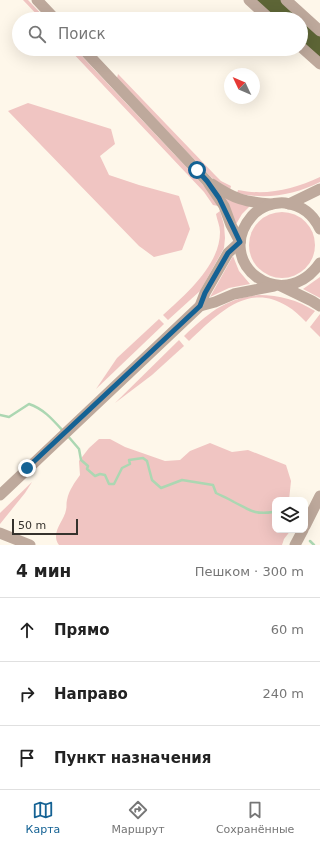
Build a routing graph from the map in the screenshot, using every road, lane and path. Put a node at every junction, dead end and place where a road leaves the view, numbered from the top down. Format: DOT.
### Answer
graph roads {
  1 [pos="37,0"];
  2 [pos="249,0"];
  3 [pos="286,0"];
  4 [pos="48,12"];
  5 [pos="262,12"];
  6 [pos="299,12"];
  7 [pos="308,20"];
  8 [pos="320,31"];
  9 [pos="308,53"];
  10 [pos="90,56"];
  11 [pos="320,64"];
  12 [pos="207,181"];
  13 [pos="320,189"];
  14 [pos="271,204"];
  15 [pos="290,204"];
  16 [pos="320,229"];
  17 [pos="240,242"];
  18 [pos="320,263"];
  19 [pos="278,286"];
  20 [pos="200,306"];
  21 [pos="320,306"];
  22 [pos="0,495"];
  23 [pos="320,496"];
  24 [pos="308,520"];
  25 [pos="0,533"];
  26 [pos="301,533"];
  27 [pos="30,545"];
  28 [pos="295,545"];
  1 -- 4 [label="street"];
  2 -- 5 [label="street"];
  3 -- 6 [label="street"];
  7 -- 8 [label="street"];
  9 -- 11 [label="street"];
  10 -- 12 [label="street"];
  12 -- 14 [label="street"];
  12 -- 17 [label="street"];
  13 -- 15 [label="street"];
  14 -- 15 [label="street"];
  14 -- 17 [label="street"];
  15 -- 16 [label="street"];
  17 -- 19 [label="street"];
  17 -- 20 [label="street"];
  18 -- 19 [label="street"];
  19 -- 20 [label="street"];
  19 -- 21 [label="street"];
  20 -- 22 [label="street"];
  23 -- 24 [label="street"];
  25 -- 27 [label="street"];
  26 -- 28 [label="street"];
}
